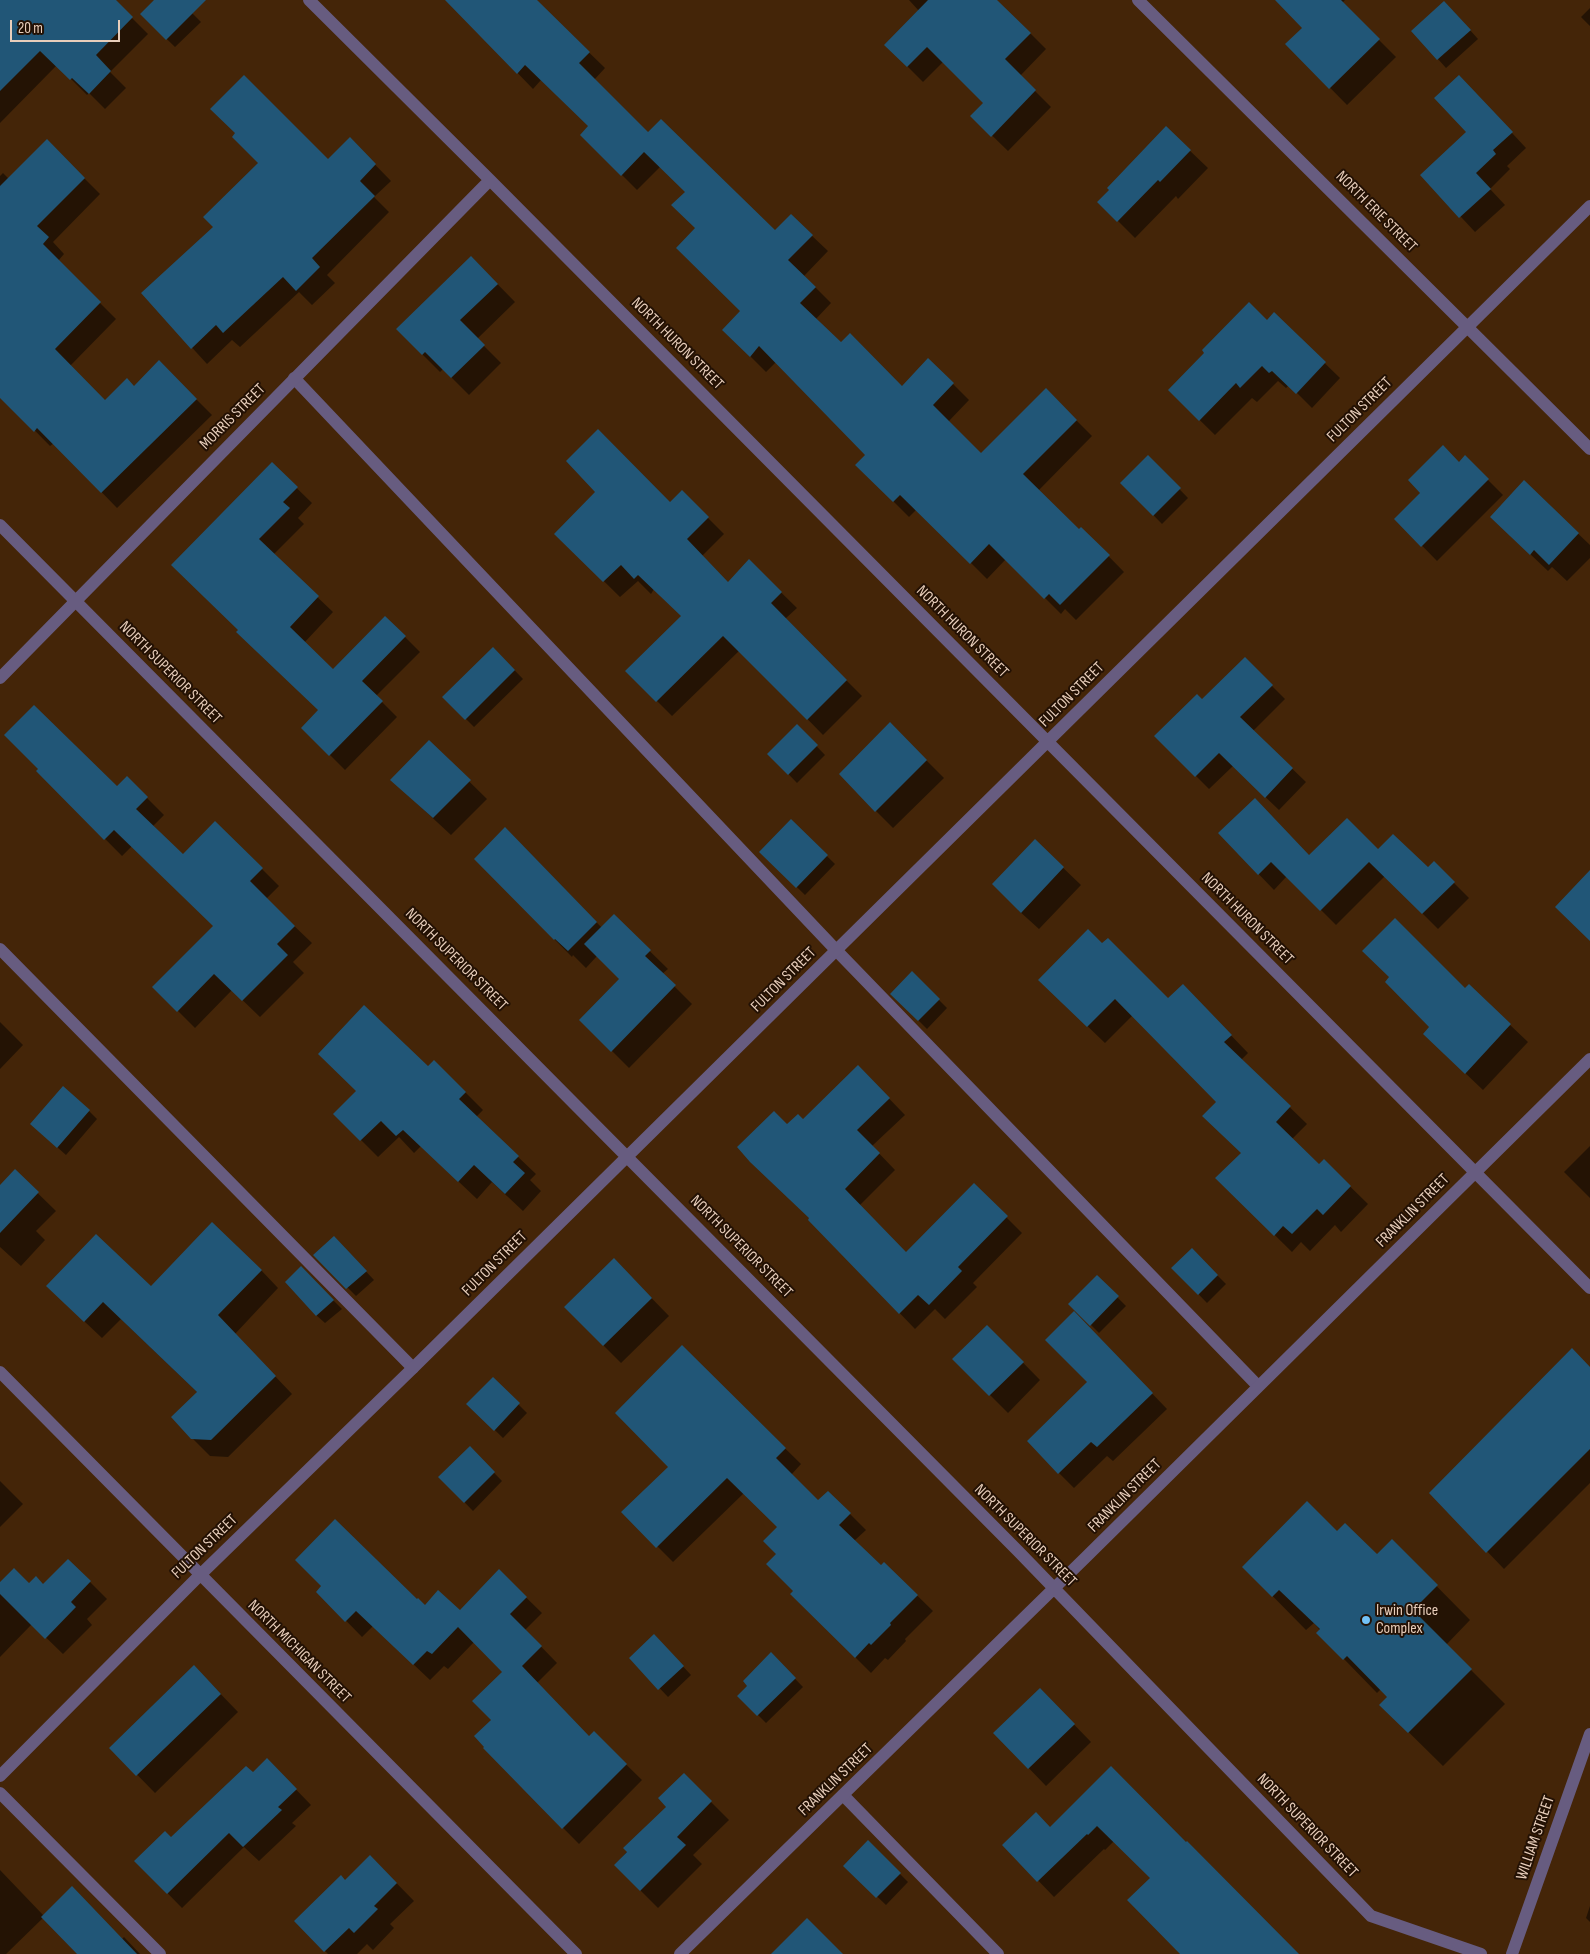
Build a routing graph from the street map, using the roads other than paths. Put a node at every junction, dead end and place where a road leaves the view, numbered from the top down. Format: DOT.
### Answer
graph roads {
  1 [pos="309,0"];
  2 [pos="1138,0"];
  3 [pos="490,180"];
  4 [pos="1590,206"];
  5 [pos="1468,326"];
  6 [pos="294,378"];
  7 [pos="1590,449"];
  8 [pos="0,525"];
  9 [pos="75,600"];
  10 [pos="0,678"];
  11 [pos="1048,741"];
  12 [pos="0,949"];
  13 [pos="836,950"];
  14 [pos="1590,1059"];
  15 [pos="628,1156"];
  16 [pos="1475,1173"];
  17 [pos="1590,1288"];
  18 [pos="413,1368"];
  19 [pos="0,1372"];
  20 [pos="1258,1386"];
  21 [pos="200,1575"];
  22 [pos="1054,1588"];
  23 [pos="1590,1734"];
  24 [pos="0,1776"];
  25 [pos="0,1793"];
  26 [pos="844,1795"];
  27 [pos="160,1954"];
  28 [pos="576,1954"];
  29 [pos="680,1954"];
  30 [pos="998,1954"];
  31 [pos="1480,1954"];
  32 [pos="1512,1954"];
  1 -- 3 [label="street, NORTH HURON STREET"];
  2 -- 5 [label="street, NORTH ERIE STREET"];
  3 -- 6 [label="street, MORRIS STREET"];
  3 -- 11 [label="street, NORTH HURON STREET"];
  4 -- 5 [label="street, FULTON STREET"];
  5 -- 7 [label="street, NORTH ERIE STREET"];
  5 -- 11 [label="street, FULTON STREET"];
  6 -- 9 [label="street, MORRIS STREET"];
  6 -- 13 [label="street"];
  8 -- 9 [label="street, NORTH SUPERIOR STREET"];
  9 -- 10 [label="street, MORRIS STREET"];
  9 -- 15 [label="street, NORTH SUPERIOR STREET"];
  11 -- 13 [label="street, FULTON STREET"];
  11 -- 16 [label="street, NORTH HURON STREET"];
  12 -- 18 [label="street"];
  13 -- 15 [label="street, FULTON STREET"];
  13 -- 20 [label="street"];
  14 -- 16 [label="street, FRANKLIN STREET"];
  15 -- 18 [label="street, FULTON STREET"];
  15 -- 22 [label="street, NORTH SUPERIOR STREET"];
  16 -- 17 [label="street, NORTH HURON STREET"];
  16 -- 20 [label="street, FRANKLIN STREET"];
  18 -- 21 [label="street, FULTON STREET"];
  19 -- 21 [label="street, NORTH MICHIGAN STREET"];
  20 -- 22 [label="street, FRANKLIN STREET"];
  21 -- 24 [label="street, FULTON STREET"];
  21 -- 28 [label="street, NORTH MICHIGAN STREET"];
  22 -- 26 [label="street, FRANKLIN STREET"];
  22 -- 31 [label="street, NORTH SUPERIOR STREET"];
  23 -- 32 [label="street, WILLIAM STREET"];
  25 -- 27 [label="street"];
  26 -- 29 [label="street, FRANKLIN STREET"];
  26 -- 30 [label="street"];
}
